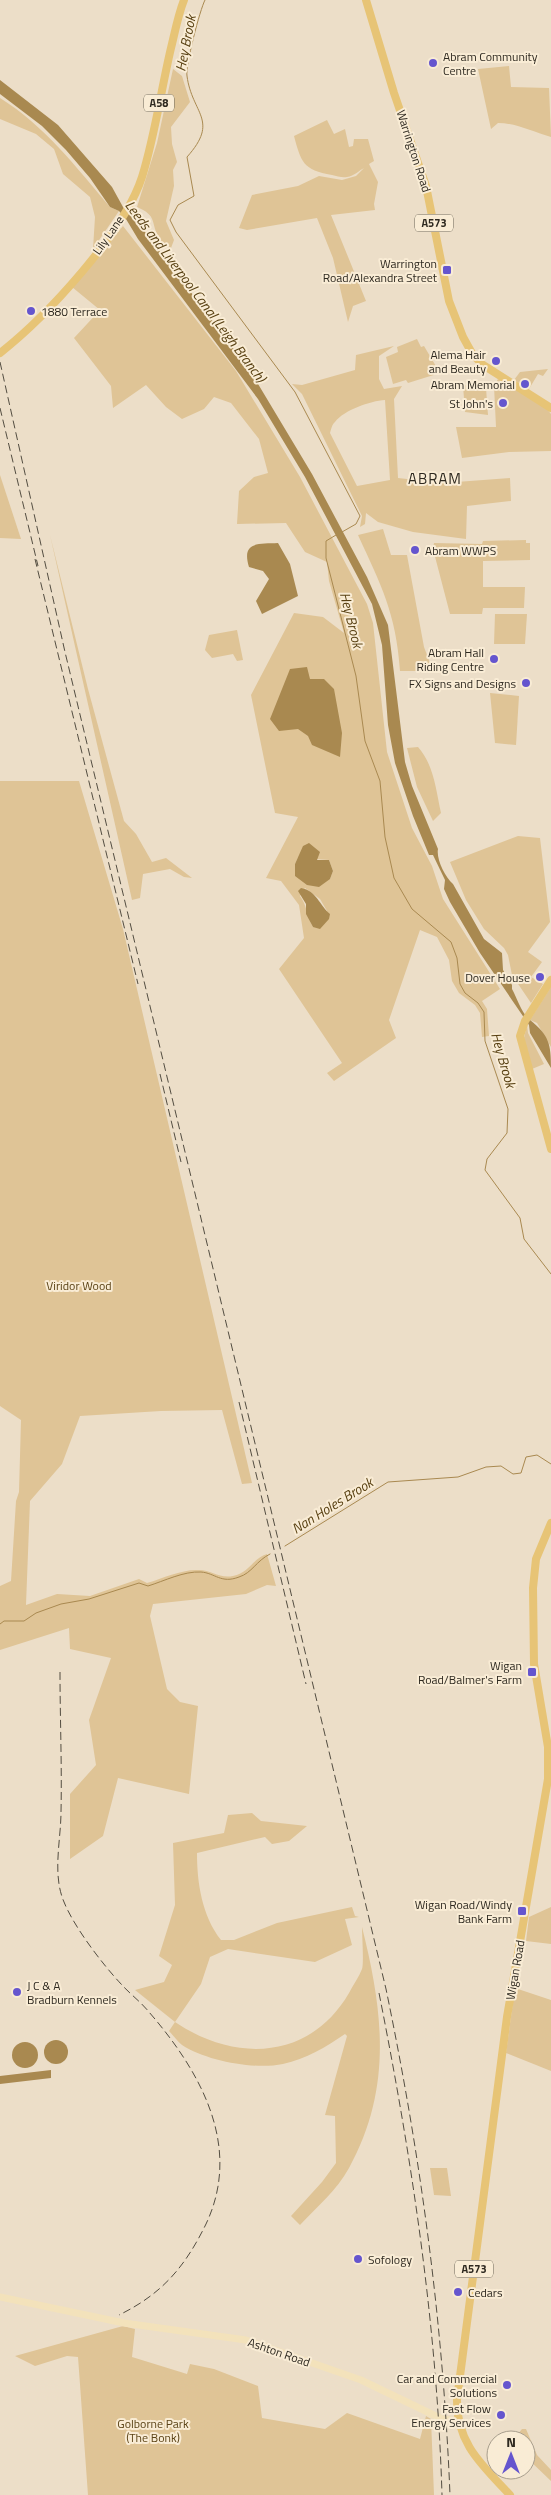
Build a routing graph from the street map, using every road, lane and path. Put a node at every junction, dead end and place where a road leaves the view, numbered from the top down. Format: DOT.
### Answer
graph roads {
  1 [pos="184,0"];
  2 [pos="366,0"];
  3 [pos="3,351"];
  4 [pos="551,408"];
  5 [pos="551,980"];
  6 [pos="551,1149"];
  7 [pos="551,1523"];
  8 [pos="0,2297"];
  9 [pos="458,2421"];
  10 [pos="510,2495"];
  1 -- 3 [label="main road, Lily Lane / A58"];
  2 -- 4 [label="main road, Warrington Road / A573"];
  5 -- 6 [label="main road"];
  7 -- 9 [label="main road, Wigan Road / A573"];
  8 -- 9 [label="main road, Ashton Road"];
  9 -- 10 [label="main road, A573"];
}
